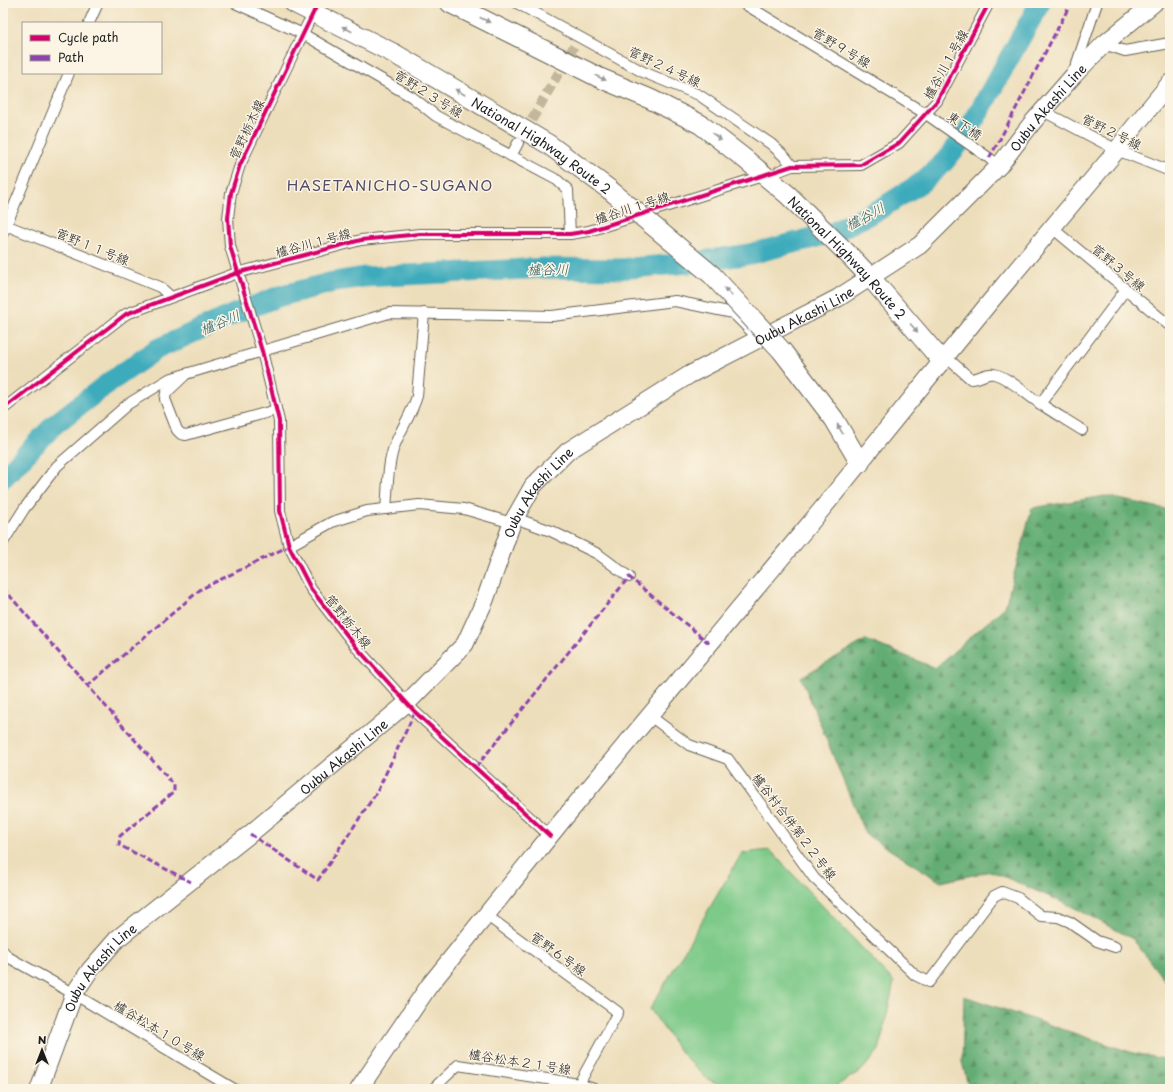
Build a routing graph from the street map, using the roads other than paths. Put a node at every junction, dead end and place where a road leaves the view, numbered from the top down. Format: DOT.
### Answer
graph roads {
  1 [pos="98,3"];
  2 [pos="235,3"];
  3 [pos="294,3"];
  4 [pos="450,3"];
  5 [pos="517,3"];
  6 [pos="743,3"];
  7 [pos="989,3"];
  8 [pos="1097,3"];
  9 [pos="1154,3"];
  10 [pos="89,22"];
  11 [pos="308,24"];
  12 [pos="303,34"];
  13 [pos="1170,43"];
  14 [pos="1104,44"];
  15 [pos="69,74"];
  16 [pos="1072,76"];
  17 [pos="1170,84"];
  18 [pos="1043,111"];
  19 [pos="926,114"];
  20 [pos="518,143"];
  21 [pos="1117,150"];
  22 [pos="511,156"];
  23 [pos="994,162"];
  24 [pos="792,166"];
  25 [pos="779,171"];
  26 [pos="1170,171"];
  27 [pos="756,178"];
  28 [pos="4,227"];
  29 [pos="1051,227"];
  30 [pos="570,234"];
  31 [pos="237,273"];
  32 [pos="870,277"];
  33 [pos="1126,289"];
  34 [pos="171,297"];
  35 [pos="424,314"];
  36 [pos="1170,326"];
  37 [pos="759,339"];
  38 [pos="262,351"];
  39 [pos="944,359"];
  40 [pos="186,374"];
  41 [pos="1040,404"];
  42 [pos="3,409"];
  43 [pos="276,410"];
  44 [pos="1082,430"];
  45 [pos="860,463"];
  46 [pos="386,509"];
  47 [pos="514,521"];
  48 [pos="3,542"];
  49 [pos="289,546"];
  50 [pos="629,577"];
  51 [pos="408,702"];
  52 [pos="650,716"];
  53 [pos="550,836"];
  54 [pos="486,915"];
  55 [pos="1116,947"];
  56 [pos="3,951"];
  57 [pos="74,994"];
  58 [pos="618,1012"];
  59 [pos="579,1084"];
  60 [pos="39,1089"];
  61 [pos="234,1089"];
  62 [pos="359,1089"];
  63 [pos="434,1089"];
  64 [pos="594,1089"];
  1 -- 10 [label="street"];
  2 -- 12 [label="street, 菅野２３号線"];
  45 -- 3 [label="highway, National Highway Route 2, one-way, bridge"];
  4 -- 32 [label="highway, National Highway Route 2, one-way"];
  5 -- 24 [label="street, 菅野２４号線"];
  6 -- 19 [label="street, 菅野９号線"];
  7 -- 19 [label="street, 櫨谷川１号線"];
  8 -- 16 [label="street"];
  9 -- 14 [label="main road, Oubu Akashi Line"];
  11 -- 12 [label="street, 菅野栃木線"];
  12 -- 22 [label="street, 菅野２３号線"];
  12 -- 31 [label="street, 菅野栃木線"];
  13 -- 14 [label="street"];
  14 -- 16 [label="main road, Oubu Akashi Line"];
  15 -- 28 [label="street"];
  16 -- 18 [label="main road, Oubu Akashi Line"];
  17 -- 21 [label="main road"];
  18 -- 21 [label="street, 菅野２号線"];
  18 -- 23 [label="main road, Oubu Akashi Line"];
  19 -- 23 [label="street, 東下橋"];
  19 -- 24 [label="street, 櫨谷川１号線"];
  20 -- 22 [label="street"];
  21 -- 26 [label="street, 菅野２号線"];
  21 -- 29 [label="main road"];
  22 -- 30 [label="street, 菅野２３号線"];
  23 -- 32 [label="main road, Oubu Akashi Line"];
  24 -- 25 [label="street, 櫨谷川１号線"];
  27 -- 30 [label="street, 櫨谷川１号線"];
  28 -- 34 [label="street, 菅野１１号線"];
  29 -- 33 [label="street, 菅野３号線"];
  29 -- 39 [label="main road"];
  30 -- 31 [label="street, 櫨谷川１号線"];
  31 -- 34 [label="street, 櫨谷川１号線"];
  31 -- 38 [label="street, 菅野栃木線"];
  32 -- 37 [label="main road, Oubu Akashi Line"];
  32 -- 39 [label="highway, National Highway Route 2, one-way"];
  33 -- 36 [label="street, 菅野３号線"];
  33 -- 41 [label="street"];
  34 -- 42 [label="street, 櫨谷川１号線"];
  35 -- 37 [label="street"];
  35 -- 38 [label="street"];
  35 -- 46 [label="street"];
  37 -- 47 [label="main road, Oubu Akashi Line"];
  38 -- 40 [label="street"];
  38 -- 43 [label="street, 菅野栃木線"];
  39 -- 41 [label="street"];
  39 -- 45 [label="main road"];
  40 -- 43 [label="street"];
  40 -- 48 [label="street"];
  41 -- 44 [label="street"];
  43 -- 49 [label="street, 菅野栃木線"];
  45 -- 52 [label="main road"];
  46 -- 47 [label="street"];
  46 -- 49 [label="street"];
  47 -- 50 [label="street"];
  47 -- 51 [label="main road, Oubu Akashi Line"];
  49 -- 51 [label="street, 菅野栃木線"];
  51 -- 53 [label="street, 菅野栃木線"];
  51 -- 57 [label="main road, Oubu Akashi Line"];
  52 -- 53 [label="main road"];
  52 -- 55 [label="street, 櫨谷村合併第２２号線"];
  53 -- 54 [label="main road"];
  54 -- 58 [label="street, 菅野６号線"];
  54 -- 62 [label="main road"];
  56 -- 57 [label="street, 櫨谷松本１０号線"];
  57 -- 60 [label="main road, Oubu Akashi Line"];
  57 -- 61 [label="street, 櫨谷松本１０号線"];
  58 -- 59 [label="street, 櫨谷松本２１号線"];
  59 -- 63 [label="street, 櫨谷松本２１号線"];
  59 -- 64 [label="street"];
}
